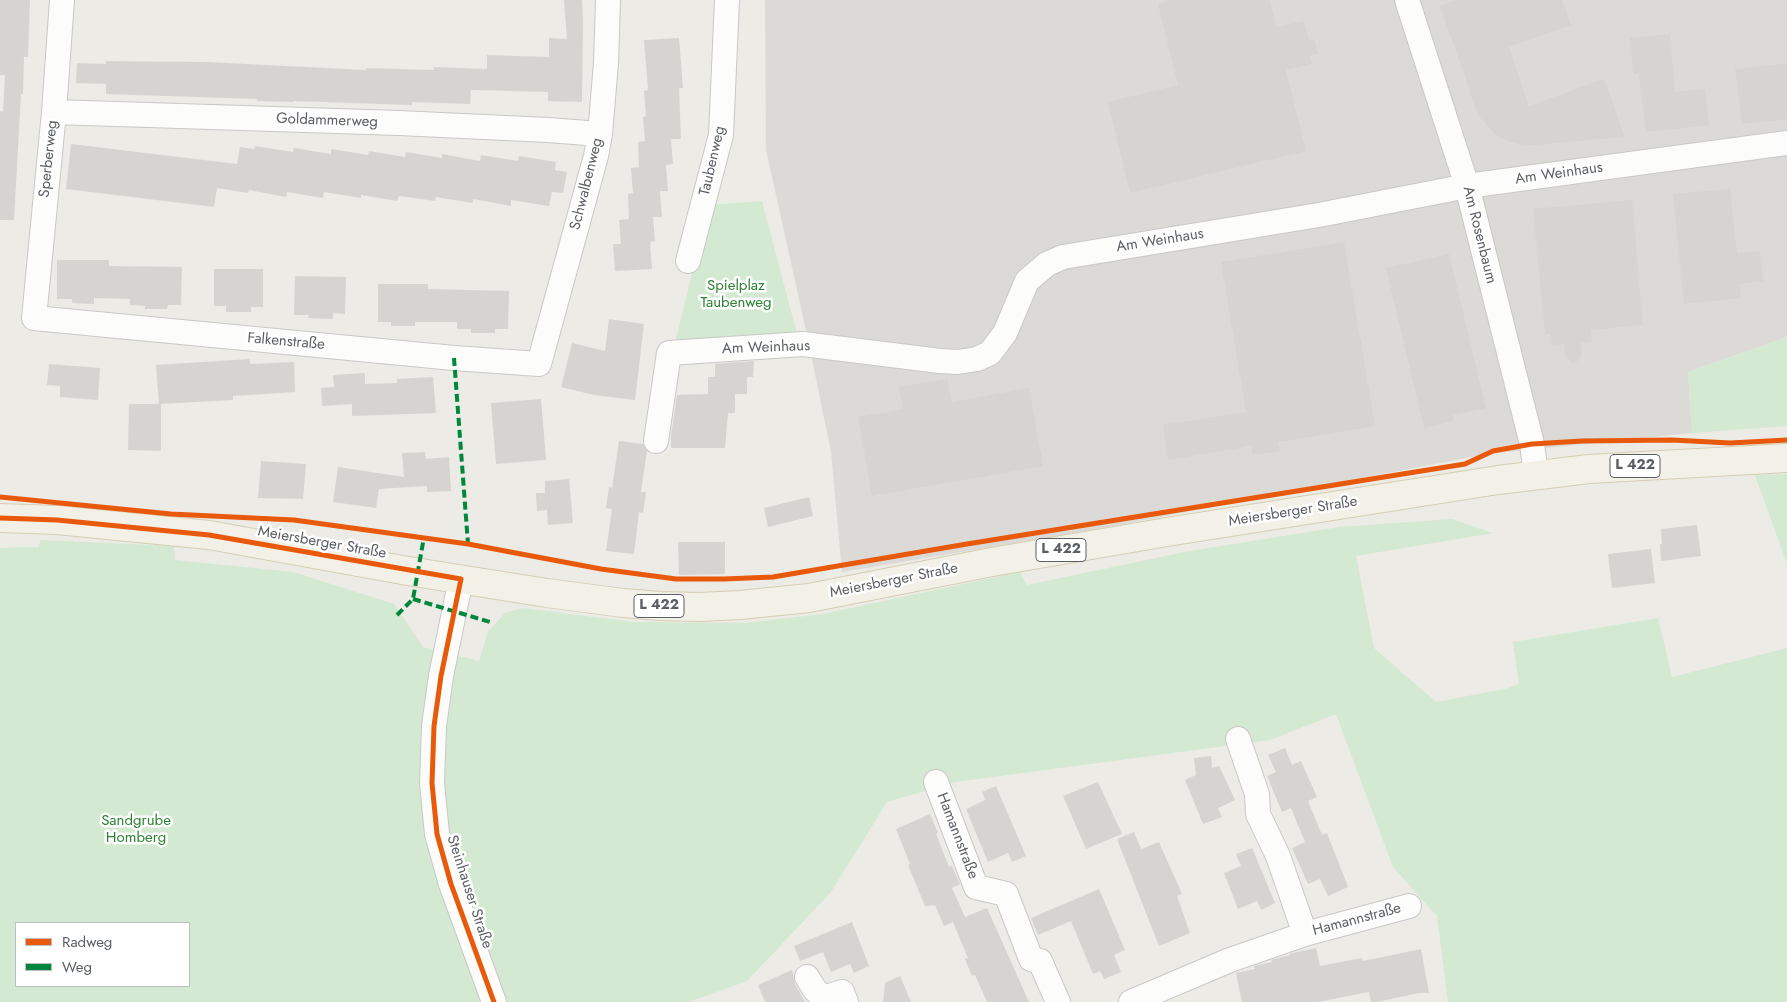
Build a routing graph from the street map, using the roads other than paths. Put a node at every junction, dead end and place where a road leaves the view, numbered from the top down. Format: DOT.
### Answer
graph roads {
  1 [pos="62,0"];
  2 [pos="608,0"];
  3 [pos="727,0"];
  4 [pos="1406,0"];
  5 [pos="54,112"];
  6 [pos="600,134"];
  7 [pos="1787,144"];
  8 [pos="1467,186"];
  9 [pos="688,261"];
  10 [pos="34,318"];
  11 [pos="539,364"];
  12 [pos="656,440"];
  13 [pos="1787,458"];
  14 [pos="1536,474"];
  15 [pos="0,518"];
  16 [pos="461,579"];
  17 [pos="1238,739"];
  18 [pos="936,782"];
  19 [pos="1408,906"];
  20 [pos="1305,934"];
  21 [pos="808,977"];
  22 [pos="1158,997"];
  23 [pos="494,1002"];
  24 [pos="846,1002"];
  25 [pos="1058,1002"];
  26 [pos="1132,1002"];
  1 -- 5 [label="street, Sperberweg"];
  2 -- 6 [label="street, Schwalbenweg"];
  3 -- 9 [label="street, Taubenweg"];
  4 -- 8 [label="street, Am Rosenbaum"];
  5 -- 6 [label="street, Goldammerweg"];
  5 -- 10 [label="street, Sperberweg"];
  6 -- 11 [label="street, Schwalbenweg"];
  7 -- 8 [label="street, Am Weinhaus"];
  8 -- 12 [label="street, Am Weinhaus"];
  8 -- 14 [label="street, Am Rosenbaum"];
  10 -- 11 [label="street, Falkenstraße"];
  13 -- 14 [label="main road, Meiersberger Straße / L 422"];
  14 -- 16 [label="main road, Meiersberger Straße / L 422"];
  15 -- 16 [label="main road, Meiersberger Straße / L 422"];
  16 -- 23 [label="street, Steinhauser Straße"];
  17 -- 20 [label="street, Hamannstraße"];
  18 -- 25 [label="street, Hamannstraße"];
  19 -- 20 [label="street, Hamannstraße"];
  20 -- 22 [label="street, Hamannstraße"];
  21 -- 24 [label="street"];
  22 -- 26 [label="street, Hamannstraße"];
}
